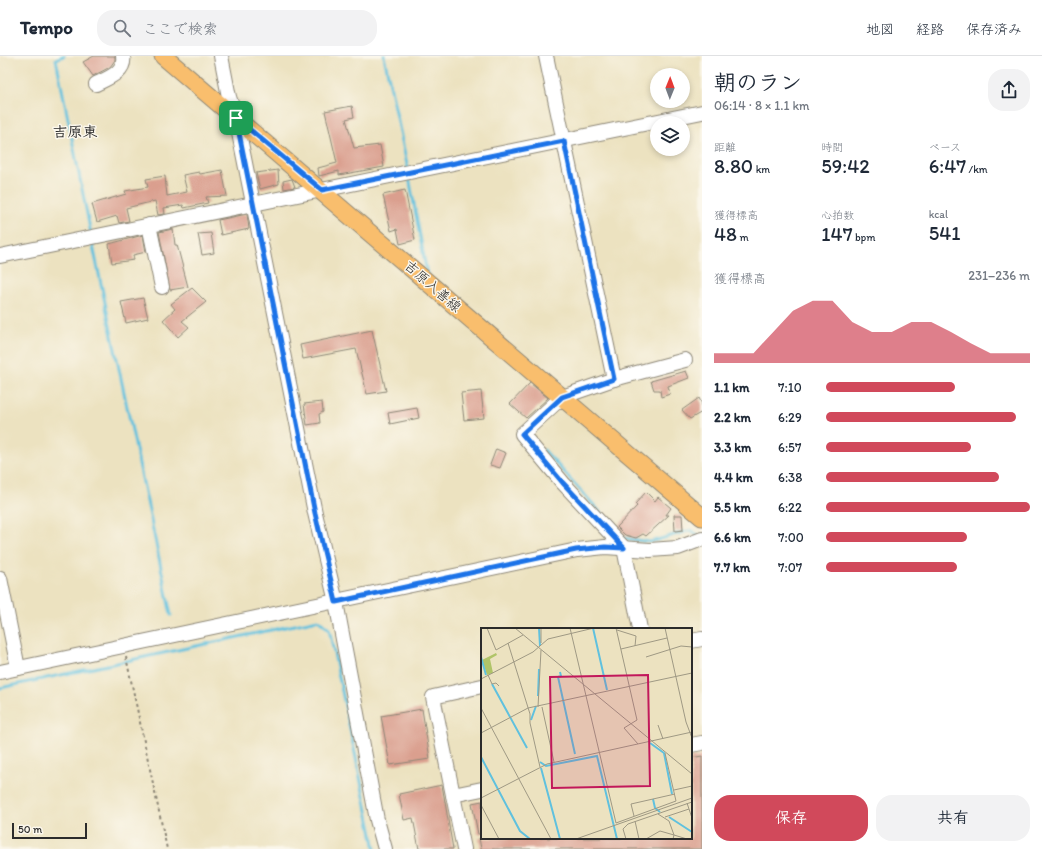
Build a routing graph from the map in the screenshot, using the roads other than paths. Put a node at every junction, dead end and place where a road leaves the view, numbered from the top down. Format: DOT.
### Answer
graph roads {
  1 [pos="124,56"];
  2 [pos="162,56"];
  3 [pos="221,56"];
  4 [pos="546,56"];
  5 [pos="96,84"];
  6 [pos="702,112"];
  7 [pos="236,118"];
  8 [pos="564,141"];
  9 [pos="322,190"];
  10 [pos="252,204"];
  11 [pos="149,225"];
  12 [pos="0,256"];
  13 [pos="162,287"];
  14 [pos="685,360"];
  15 [pos="614,379"];
  16 [pos="562,397"];
  17 [pos="702,517"];
  18 [pos="702,540"];
  19 [pos="624,548"];
  20 [pos="0,578"];
  21 [pos="336,602"];
  22 [pos="640,628"];
  23 [pos="702,638"];
  24 [pos="692,641"];
  25 [pos="18,668"];
  26 [pos="0,672"];
  27 [pos="481,686"];
  28 [pos="702,743"];
  29 [pos="692,745"];
  30 [pos="481,788"];
  31 [pos="453,795"];
  32 [pos="385,849"];
  33 [pos="464,849"];
  1 -- 5 [label="street"];
  2 -- 7 [label="main road, 吉原入善線"];
  3 -- 7 [label="street"];
  4 -- 8 [label="street"];
  6 -- 8 [label="street"];
  7 -- 9 [label="main road, 吉原入善線"];
  7 -- 10 [label="street"];
  8 -- 9 [label="street"];
  8 -- 15 [label="street"];
  9 -- 10 [label="street"];
  9 -- 16 [label="main road, 吉原入善線"];
  10 -- 11 [label="street"];
  10 -- 21 [label="street"];
  11 -- 12 [label="street"];
  11 -- 13 [label="street"];
  14 -- 15 [label="street"];
  15 -- 16 [label="street"];
  16 -- 17 [label="main road, 吉原入善線"];
  16 -- 19 [label="street"];
  18 -- 19 [label="street"];
  19 -- 21 [label="street"];
  19 -- 22 [label="street"];
  20 -- 25 [label="street"];
  21 -- 25 [label="street"];
  21 -- 32 [label="street"];
  23 -- 24 [label="street"];
  25 -- 26 [label="street"];
  27 -- 31 [label="street"];
  28 -- 29 [label="street"];
  30 -- 31 [label="street"];
  31 -- 33 [label="street"];
}
